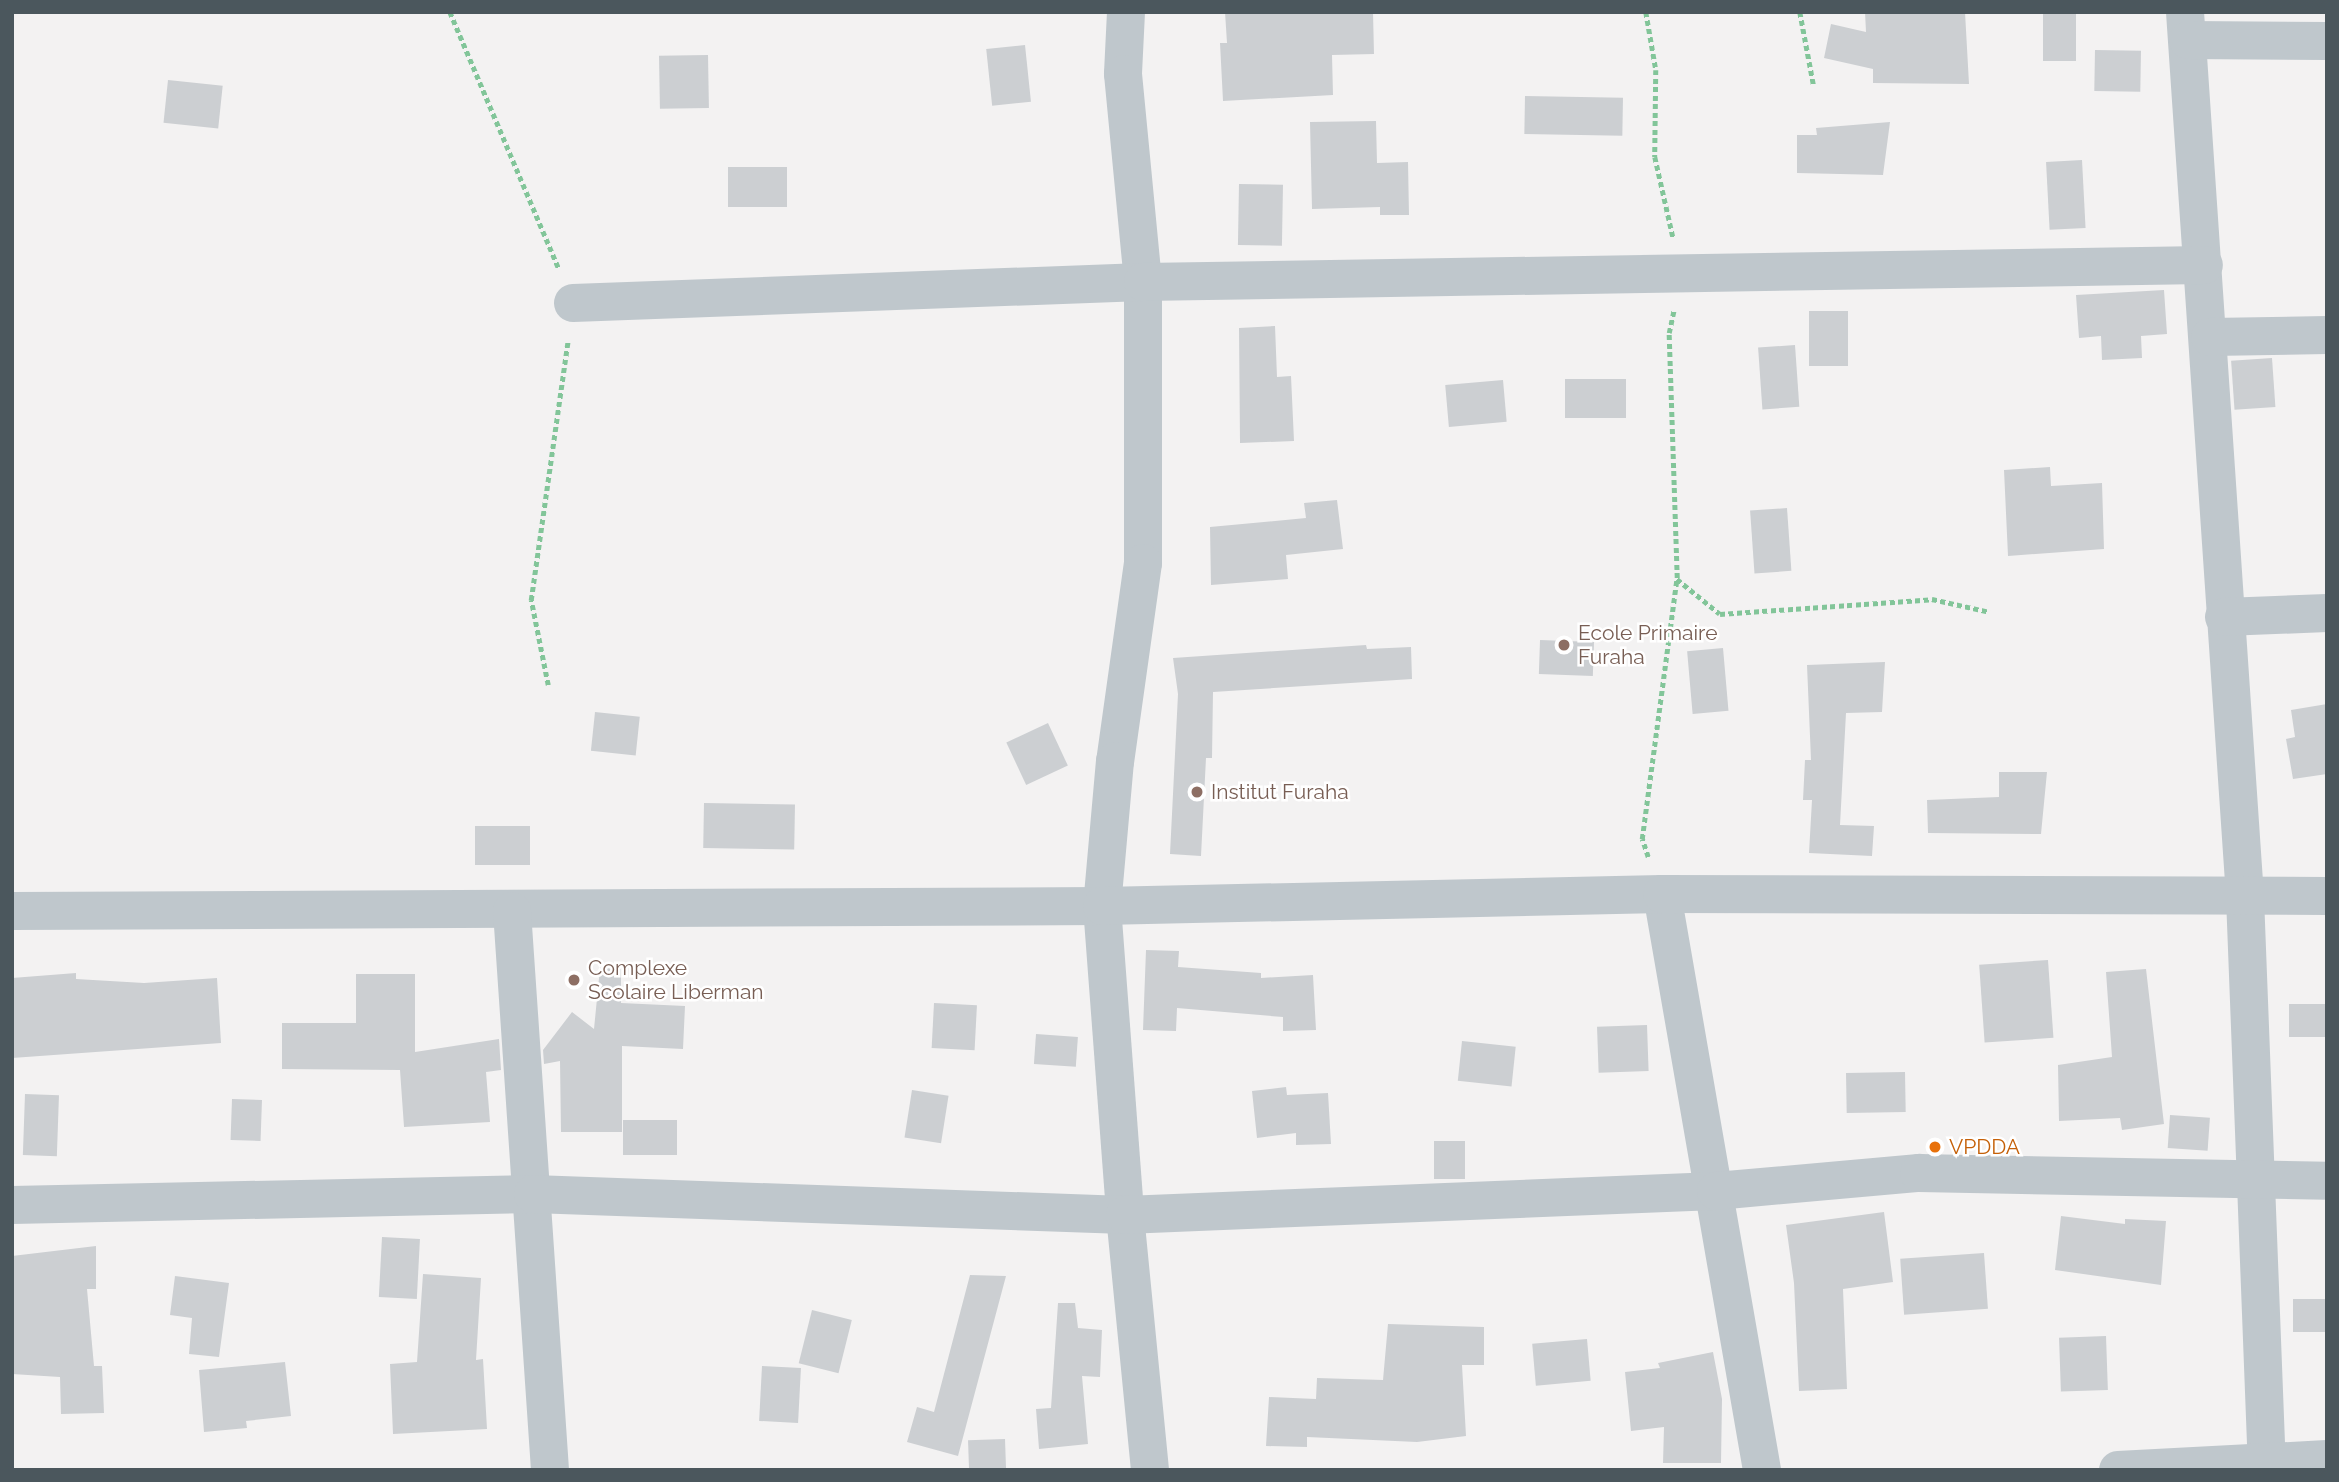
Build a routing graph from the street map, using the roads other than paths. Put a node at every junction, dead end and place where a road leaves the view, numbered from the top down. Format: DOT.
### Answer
graph roads {
  1 [pos="1126,12"];
  2 [pos="2187,26"];
  3 [pos="2327,41"];
  4 [pos="2204,265"];
  5 [pos="1143,282"];
  6 [pos="573,303"];
  7 [pos="2327,335"];
  8 [pos="2210,337"];
  9 [pos="2327,613"];
  10 [pos="2224,617"];
  11 [pos="1662,894"];
  12 [pos="2327,896"];
  13 [pos="2245,897"];
  14 [pos="1102,906"];
  15 [pos="12,911"];
  16 [pos="512,911"];
  17 [pos="2327,1181"];
  18 [pos="2259,1182"];
  19 [pos="1716,1191"];
  20 [pos="533,1195"];
  21 [pos="12,1205"];
  22 [pos="1125,1215"];
  23 [pos="2327,1459"];
  24 [pos="2267,1465"];
  25 [pos="550,1470"];
  26 [pos="1150,1470"];
  27 [pos="1762,1470"];
  28 [pos="2118,1470"];
  1 -- 5 [label="street"];
  2 -- 3 [label="street"];
  2 -- 4 [label="street"];
  4 -- 5 [label="street"];
  4 -- 8 [label="street"];
  5 -- 6 [label="street"];
  5 -- 14 [label="street"];
  7 -- 8 [label="street"];
  8 -- 10 [label="street"];
  9 -- 10 [label="street"];
  10 -- 13 [label="street"];
  11 -- 13 [label="street"];
  11 -- 14 [label="street"];
  11 -- 19 [label="street"];
  12 -- 13 [label="street"];
  13 -- 18 [label="street"];
  14 -- 16 [label="street"];
  14 -- 22 [label="street"];
  15 -- 16 [label="street"];
  16 -- 20 [label="street"];
  17 -- 18 [label="street"];
  18 -- 19 [label="street"];
  18 -- 24 [label="street"];
  19 -- 22 [label="street"];
  19 -- 27 [label="street"];
  20 -- 21 [label="street"];
  20 -- 22 [label="street"];
  20 -- 25 [label="street"];
  22 -- 26 [label="street"];
  23 -- 24 [label="street"];
  24 -- 28 [label="street"];
}
